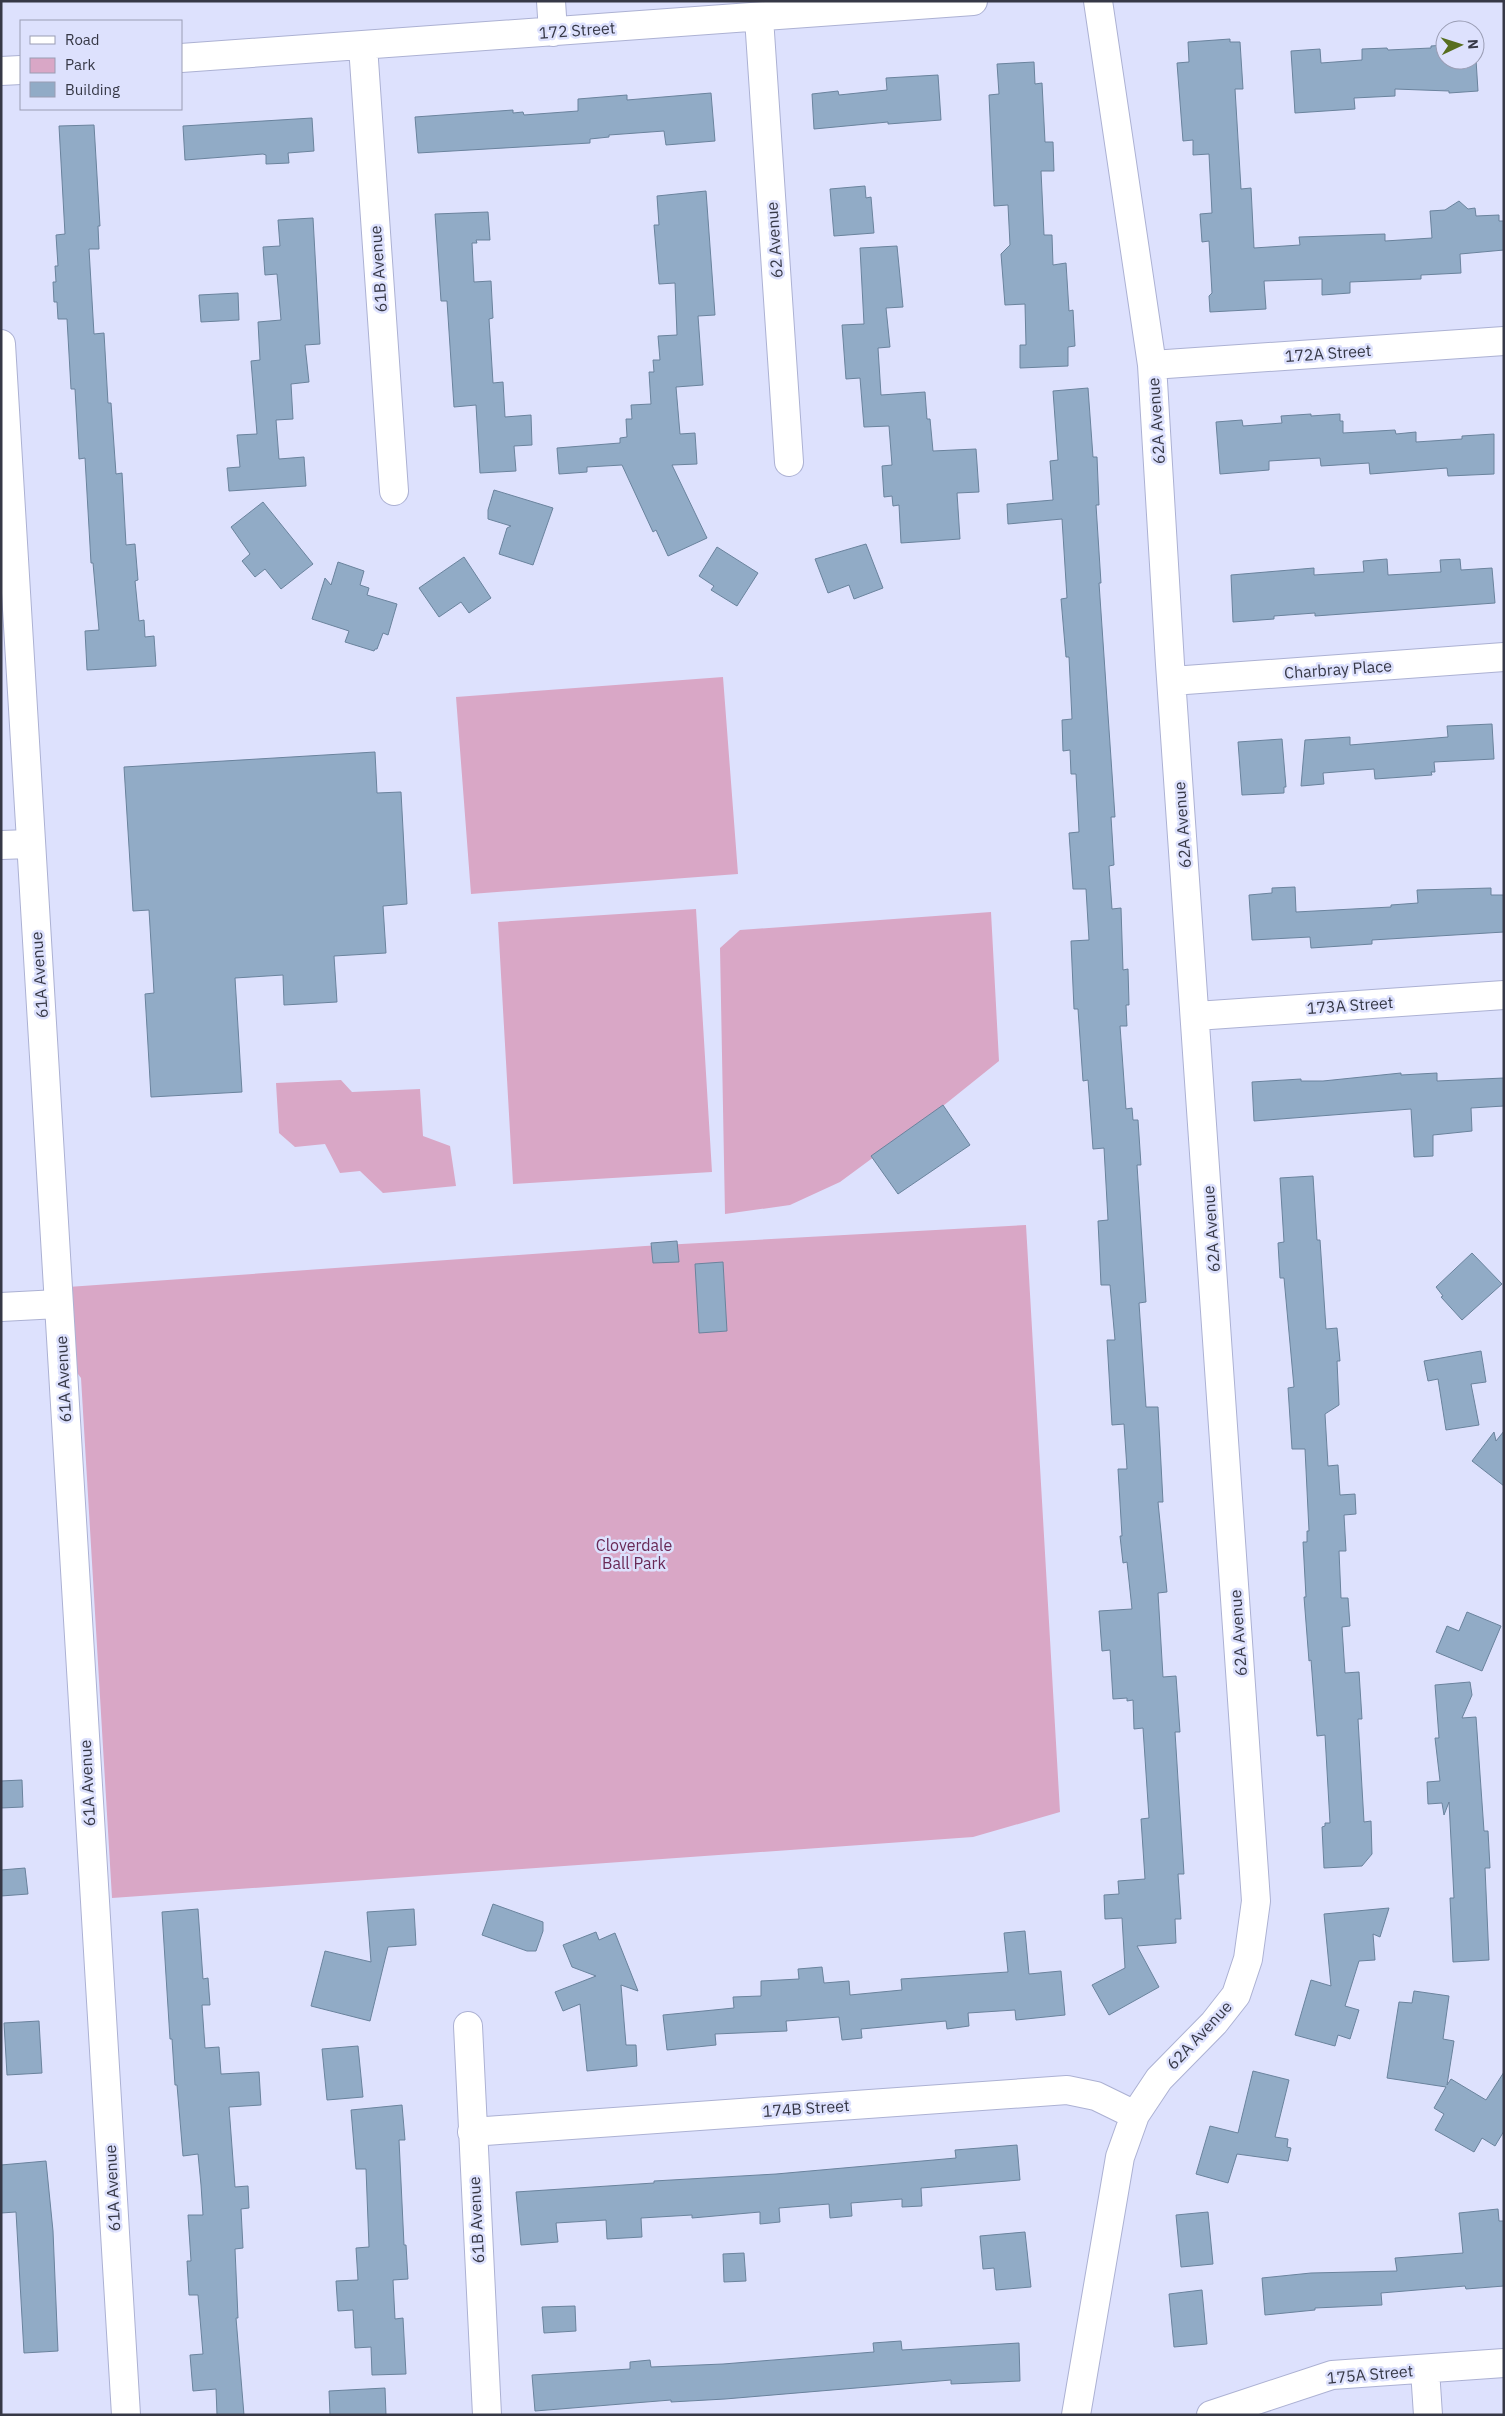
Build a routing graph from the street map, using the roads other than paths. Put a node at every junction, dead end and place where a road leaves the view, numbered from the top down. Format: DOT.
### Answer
graph roads {
  1 [pos="551,1"];
  2 [pos="973,1"];
  3 [pos="1098,1"];
  4 [pos="759,18"];
  5 [pos="553,32"];
  6 [pos="363,46"];
  7 [pos="182,58"];
  8 [pos="20,70"];
  9 [pos="1,71"];
  10 [pos="1504,341"];
  11 [pos="1,344"];
  12 [pos="1152,365"];
  13 [pos="789,462"];
  14 [pos="4,472"];
  15 [pos="394,491"];
  16 [pos="1504,657"];
  17 [pos="1172,681"];
  18 [pos="30,844"];
  19 [pos="1,846"];
  20 [pos="1504,995"];
  21 [pos="1196,1016"];
  22 [pos="58,1304"];
  23 [pos="1,1307"];
  24 [pos="468,2026"];
  25 [pos="1135,2115"];
  26 [pos="472,2132"];
  27 [pos="1504,2363"];
  28 [pos="1426,2370"];
  29 [pos="126,2415"];
  30 [pos="486,2415"];
  31 [pos="1076,2415"];
  32 [pos="1211,2415"];
  33 [pos="1428,2415"];
  1 -- 5 [label="street"];
  2 -- 4 [label="street, 172 Street"];
  3 -- 12 [label="street, 62A Avenue"];
  4 -- 5 [label="street, 172 Street"];
  4 -- 13 [label="street, 62 Avenue"];
  5 -- 6 [label="street, 172 Street"];
  6 -- 7 [label="street, 172 Street"];
  6 -- 15 [label="street, 61B Avenue"];
  8 -- 9 [label="street"];
  10 -- 12 [label="street, 172A Street"];
  11 -- 14 [label="street, 61A Avenue"];
  12 -- 17 [label="street, 62A Avenue"];
  14 -- 18 [label="street, 61A Avenue"];
  16 -- 17 [label="street, Charbray Place"];
  17 -- 21 [label="street, 62A Avenue"];
  18 -- 19 [label="street"];
  18 -- 22 [label="street, 61A Avenue"];
  20 -- 21 [label="street, 173A Street"];
  21 -- 25 [label="street, 62A Avenue"];
  22 -- 23 [label="street"];
  22 -- 29 [label="street, 61A Avenue"];
  24 -- 26 [label="street, 61B Avenue"];
  25 -- 26 [label="street, 174B Street"];
  25 -- 31 [label="street, 62A Avenue"];
  26 -- 30 [label="street, 61B Avenue"];
  27 -- 28 [label="street, 175A Street"];
  28 -- 32 [label="street, 175A Street"];
  28 -- 33 [label="street"];
}
